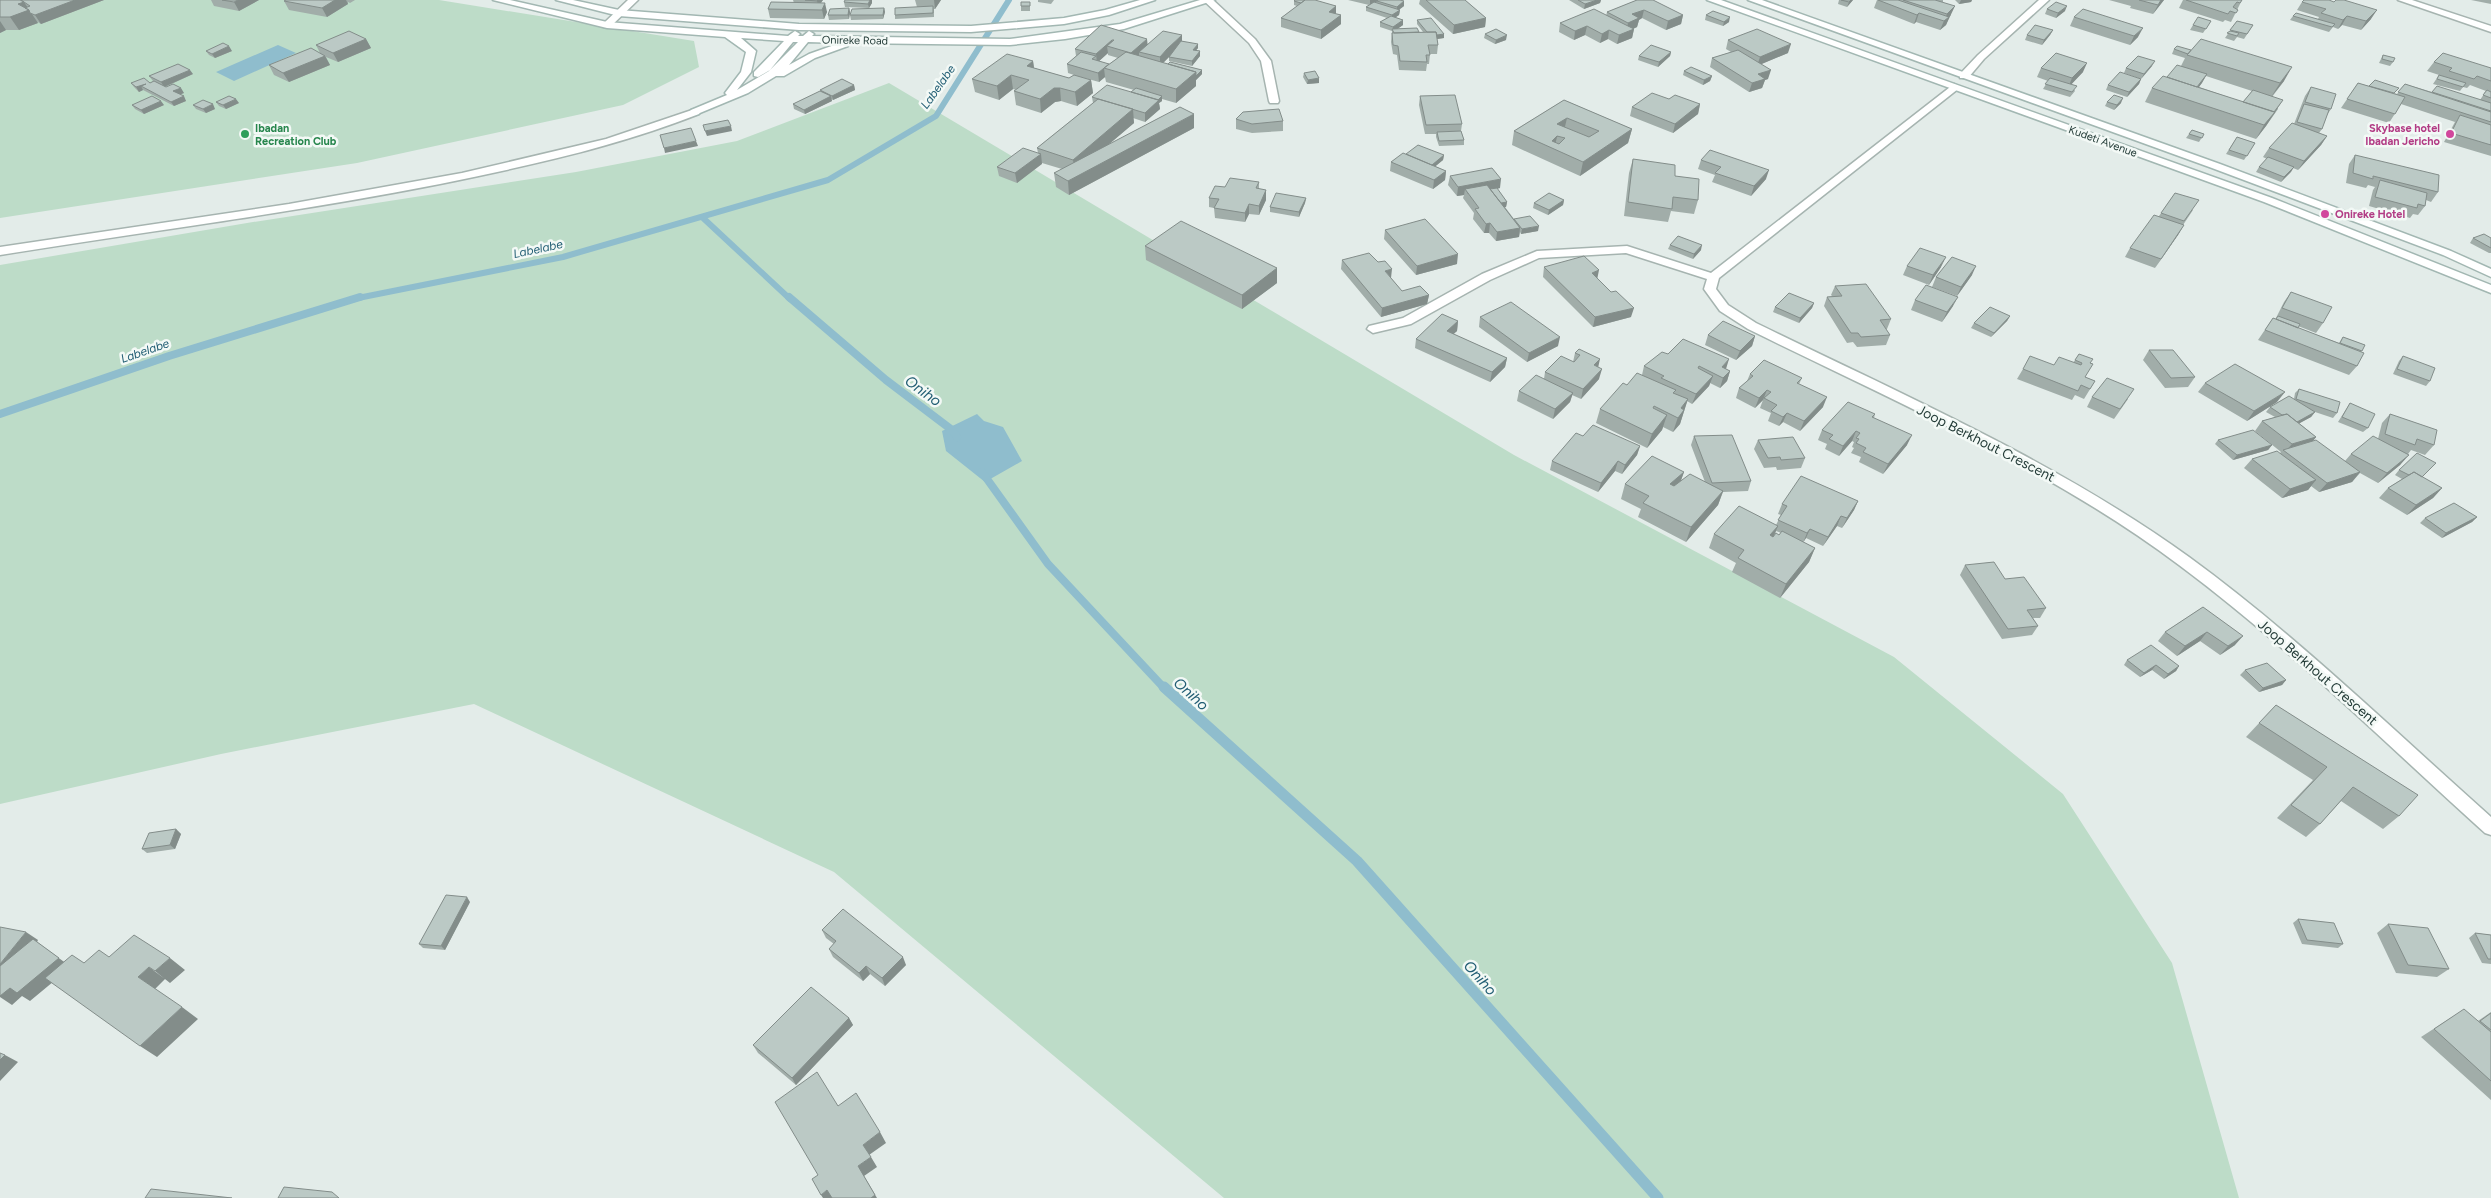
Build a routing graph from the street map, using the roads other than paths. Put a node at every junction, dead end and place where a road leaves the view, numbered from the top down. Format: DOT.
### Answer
graph roads {
  1 [pos="498,0"];
  2 [pos="561,0"];
  3 [pos="633,0"];
  4 [pos="1150,0"];
  5 [pos="1209,0"];
  6 [pos="1712,0"];
  7 [pos="1753,0"];
  8 [pos="2044,0"];
  9 [pos="2403,0"];
  10 [pos="619,13"];
  11 [pos="607,24"];
  12 [pos="799,27"];
  13 [pos="813,27"];
  14 [pos="2491,29"];
  15 [pos="723,33"];
  16 [pos="791,39"];
  17 [pos="805,39"];
  18 [pos="855,40"];
  19 [pos="1964,76"];
  20 [pos="767,79"];
  21 [pos="1954,86"];
  22 [pos="730,93"];
  23 [pos="1274,101"];
  24 [pos="695,112"];
  25 [pos="0,251"];
  26 [pos="2491,272"];
  27 [pos="1712,277"];
  28 [pos="2491,289"];
  29 [pos="1374,330"];
  30 [pos="2491,828"];
  1 -- 11 [label="main road, Onireke Road"];
  2 -- 10 [label="main road, Onireke Road"];
  3 -- 10 [label="main road"];
  4 -- 13 [label="main road, Onireke Road"];
  5 -- 18 [label="main road, Onireke Road"];
  5 -- 23 [label="main road"];
  6 -- 21 [label="main road, Kudeti Avenue"];
  7 -- 19 [label="main road, Kudeti Avenue"];
  8 -- 19 [label="main road"];
  9 -- 14 [label="main road"];
  10 -- 11 [label="main road"];
  10 -- 12 [label="main road, Onireke Road"];
  11 -- 15 [label="main road, Onireke Road"];
  12 -- 13 [label="main road, Onireke Road"];
  12 -- 16 [label="main road"];
  13 -- 17 [label="main road"];
  15 -- 16 [label="main road, Onireke Road"];
  15 -- 22 [label="main road"];
  16 -- 17 [label="main road, Onireke Road"];
  16 -- 22 [label="main road"];
  17 -- 18 [label="main road, Onireke Road"];
  17 -- 20 [label="main road"];
  18 -- 20 [label="main road"];
  19 -- 26 [label="main road, Kudeti Avenue"];
  20 -- 24 [label="main road"];
  21 -- 27 [label="main road"];
  21 -- 28 [label="main road, Kudeti Avenue"];
  22 -- 24 [label="main road"];
  24 -- 25 [label="main road"];
  27 -- 29 [label="main road"];
  27 -- 30 [label="main road, Joop Berkhout Crescent"];
}
